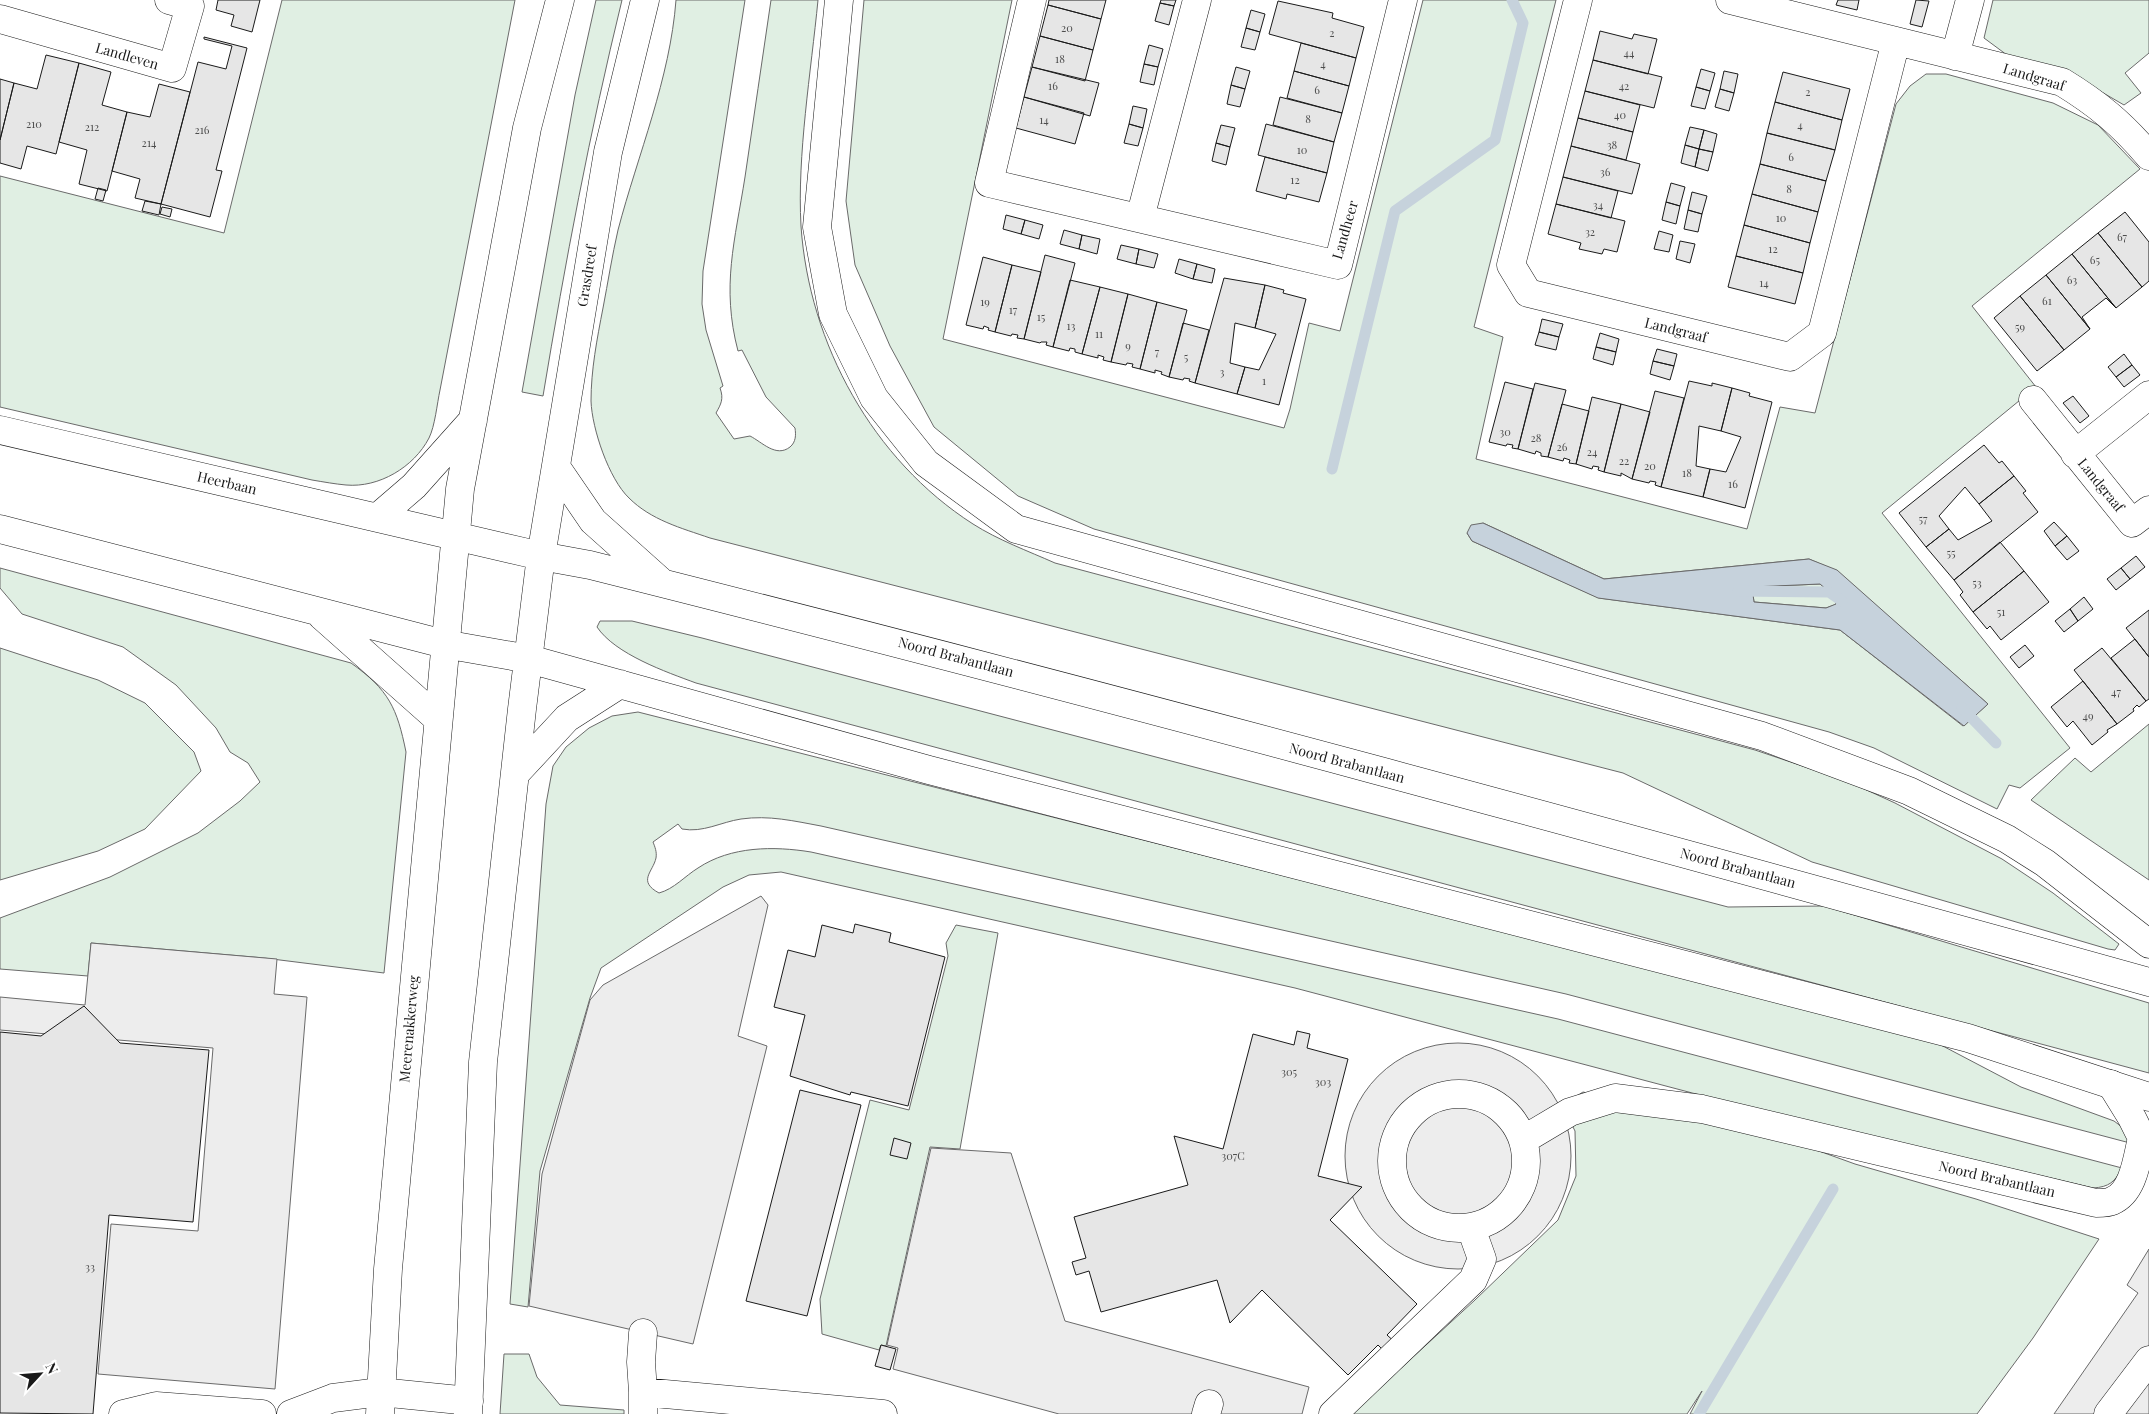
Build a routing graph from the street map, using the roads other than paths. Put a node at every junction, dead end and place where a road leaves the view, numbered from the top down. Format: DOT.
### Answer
graph roads {
  1 [pos="169,0"];
  2 [pos="560,0"];
  3 [pos="645,0"];
  4 [pos="838,0"];
  5 [pos="1032,0"];
  6 [pos="1197,0"];
  7 [pos="1403,0"];
  8 [pos="1578,0"];
  9 [pos="1730,0"];
  10 [pos="1970,0"];
  11 [pos="0,19"];
  12 [pos="1896,41"];
  13 [pos="1955,56"];
  14 [pos="2149,156"];
  15 [pos="1140,218"];
  16 [pos="2149,395"];
  17 [pos="2033,400"];
  18 [pos="473,420"];
  19 [pos="0,430"];
  20 [pos="2075,454"];
  21 [pos="556,467"];
  22 [pos="2149,510"];
  23 [pos="378,518"];
  24 [pos="0,529"];
  25 [pos="455,535"];
  26 [pos="541,556"];
  27 [pos="662,583"];
  28 [pos="318,611"];
  29 [pos="444,644"];
  30 [pos="529,659"];
  31 [pos="620,684"];
  32 [pos="438,719"];
  33 [pos="515,774"];
  34 [pos="2149,944"];
  35 [pos="2149,982"];
  36 [pos="2111,1084"];
  37 [pos="2149,1097"];
  38 [pos="1523,1140"];
  39 [pos="1471,1228"];
  40 [pos="643,1332"];
  41 [pos="2149,1360"];
  42 [pos="380,1403"];
  43 [pos="643,1403"];
  44 [pos="469,1408"];
  45 [pos="761,1408"];
  46 [pos="227,1413"];
  47 [pos="123,1414"];
  48 [pos="262,1414"];
  49 [pos="291,1414"];
  50 [pos="883,1414"];
  51 [pos="1333,1414"];
  52 [pos="2108,1414"];
  1 -- 11 [label="main road, Landleven"];
  2 -- 18 [label="main road"];
  3 -- 21 [label="main road, Grasdreef"];
  4 -- 34 [label="main road"];
  5 -- 15 [label="main road, Landheer"];
  6 -- 15 [label="main road"];
  7 -- 15 [label="main road, Landheer"];
  8 -- 12 [label="main road, Landgraaf"];
  9 -- 12 [label="main road, Landgraaf"];
  10 -- 13 [label="main road"];
  12 -- 13 [label="main road, Landgraaf"];
  13 -- 14 [label="main road, Landgraaf"];
  16 -- 20 [label="main road, Landgraaf"];
  17 -- 20 [label="main road, Landgraaf"];
  18 -- 23 [label="main road"];
  18 -- 25 [label="main road"];
  19 -- 23 [label="main road, Heerbaan"];
  20 -- 22 [label="main road, Landgraaf"];
  21 -- 26 [label="main road, Grasdreef"];
  21 -- 27 [label="main road"];
  23 -- 25 [label="main road, Heerbaan"];
  24 -- 28 [label="main road"];
  25 -- 26 [label="main road, Heerbaan"];
  25 -- 29 [label="main road, Meerenakkerweg"];
  26 -- 27 [label="main road, Noord Brabantlaan"];
  26 -- 30 [label="main road, Grasdreef"];
  27 -- 35 [label="main road, Noord Brabantlaan"];
  28 -- 29 [label="main road"];
  28 -- 32 [label="main road"];
  29 -- 30 [label="main road"];
  29 -- 32 [label="main road, Meerenakkerweg"];
  30 -- 31 [label="main road"];
  30 -- 33 [label="main road"];
  31 -- 33 [label="main road"];
  31 -- 36 [label="main road"];
  32 -- 42 [label="main road, Meerenakkerweg"];
  33 -- 44 [label="main road"];
  36 -- 37 [label="main road"];
  36 -- 38 [label="main road, Noord Brabantlaan"];
  38 -- 39 [label="main road"];
  38 -- 39 [label="main road"];
  39 -- 51 [label="main road"];
  40 -- 43 [label="main road"];
  41 -- 52 [label="main road"];
  42 -- 44 [label="main road"];
  42 -- 49 [label="main road"];
  43 -- 45 [label="main road"];
  45 -- 50 [label="main road"];
  46 -- 47 [label="main road"];
  46 -- 48 [label="main road"];
}
